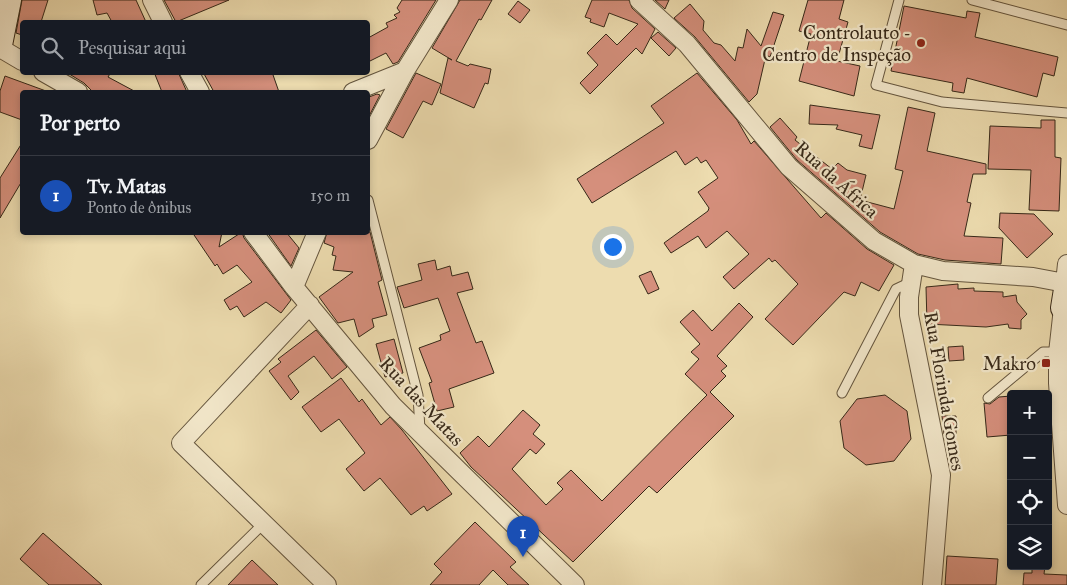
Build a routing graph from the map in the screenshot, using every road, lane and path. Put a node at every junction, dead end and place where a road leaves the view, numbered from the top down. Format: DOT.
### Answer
graph roads {
  1 [pos="9,0"];
  2 [pos="152,0"];
  3 [pos="449,0"];
  4 [pos="639,0"];
  5 [pos="899,0"];
  6 [pos="972,0"];
  7 [pos="161,20"];
  8 [pos="1067,25"];
  9 [pos="0,46"];
  10 [pos="20,60"];
  11 [pos="405,71"];
  12 [pos="48,75"];
  13 [pos="191,75"];
  14 [pos="74,90"];
  15 [pos="199,90"];
  16 [pos="358,90"];
  17 [pos="1067,113"];
  18 [pos="370,136"];
  19 [pos="370,208"];
  20 [pos="255,235"];
  21 [pos="317,235"];
  22 [pos="914,264"];
  23 [pos="1066,276"];
  24 [pos="911,282"];
  25 [pos="294,287"];
  26 [pos="310,305"];
  27 [pos="1065,309"];
  28 [pos="1062,352"];
  29 [pos="842,393"];
  30 [pos="988,398"];
  31 [pos="420,433"];
  32 [pos="1067,505"];
  33 [pos="263,524"];
  34 [pos="325,584"];
  35 [pos="201,585"];
  36 [pos="575,585"];
  37 [pos="932,585"];
  1 -- 9 [label="main road"];
  2 -- 7 [label="street"];
  3 -- 11 [label="street"];
  4 -- 22 [label="street, Rua da África"];
  5 -- 17 [label="lane"];
  6 -- 8 [label="lane"];
  9 -- 10 [label="street"];
  11 -- 16 [label="street"];
  11 -- 18 [label="street"];
  12 -- 14 [label="street"];
  13 -- 15 [label="street"];
  19 -- 31 [label="lane"];
  20 -- 25 [label="street, Rua das Matas"];
  21 -- 25 [label="street"];
  22 -- 23 [label="street, Rua da África"];
  22 -- 24 [label="street, Rua Florinda Gomes"];
  23 -- 27 [label="main road"];
  24 -- 29 [label="lane"];
  24 -- 37 [label="street, Rua Florinda Gomes"];
  25 -- 26 [label="street, Rua das Matas"];
  26 -- 31 [label="street, Rua das Matas"];
  26 -- 33 [label="street"];
  27 -- 28 [label="street"];
  28 -- 30 [label="lane"];
  28 -- 32 [label="street"];
  31 -- 36 [label="street, Rua das Matas"];
  33 -- 34 [label="street"];
  33 -- 35 [label="lane"];
}
